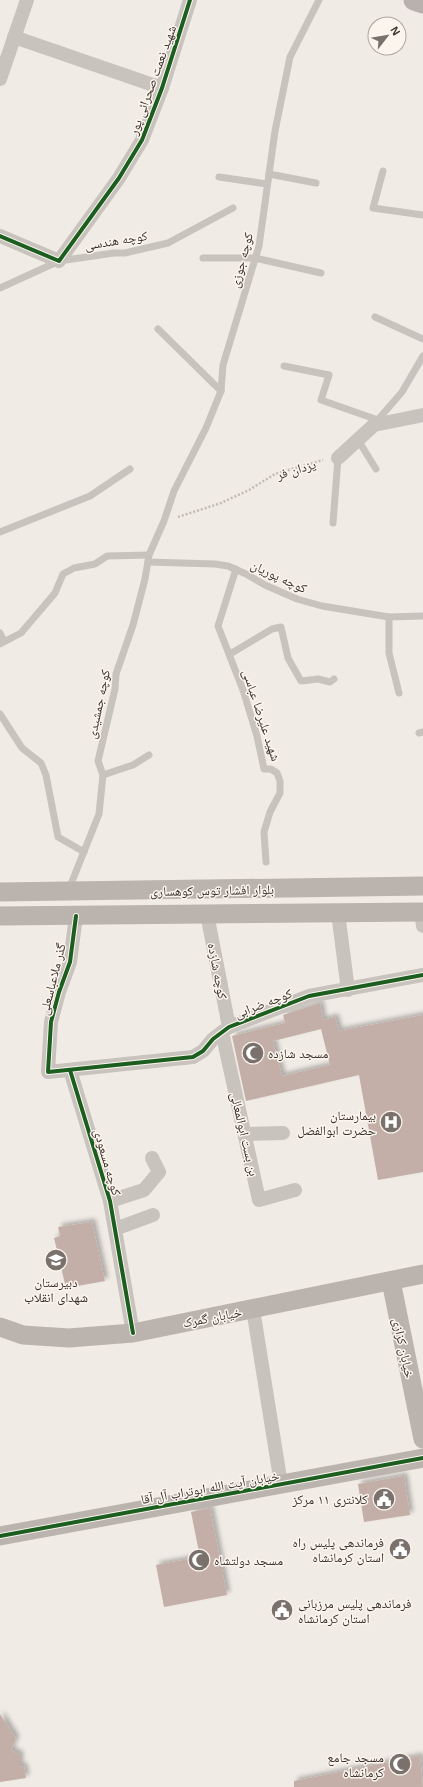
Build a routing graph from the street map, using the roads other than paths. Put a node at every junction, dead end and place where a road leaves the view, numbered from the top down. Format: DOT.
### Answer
graph roads {
  1 [pos="27,0"];
  2 [pos="190,0"];
  3 [pos="320,0"];
  4 [pos="414,0"];
  5 [pos="423,3"];
  6 [pos="14,37"];
  7 [pos="0,79"];
  8 [pos="162,88"];
  9 [pos="383,171"];
  10 [pos="269,174"];
  11 [pos="220,177"];
  12 [pos="316,183"];
  13 [pos="268,184"];
  14 [pos="233,208"];
  15 [pos="423,215"];
  16 [pos="0,236"];
  17 [pos="203,258"];
  18 [pos="255,258"];
  19 [pos="58,261"];
  20 [pos="321,273"];
  21 [pos="0,288"];
  22 [pos="375,318"];
  23 [pos="158,329"];
  24 [pos="423,339"];
  25 [pos="423,356"];
  26 [pos="284,366"];
  27 [pos="221,391"];
  28 [pos="423,415"];
  29 [pos="376,423"];
  30 [pos="358,440"];
  31 [pos="338,458"];
  32 [pos="130,469"];
  33 [pos="376,469"];
  34 [pos="164,521"];
  35 [pos="334,523"];
  36 [pos="0,532"];
  37 [pos="149,559"];
  38 [pos="236,569"];
  39 [pos="423,616"];
  40 [pos="389,617"];
  41 [pos="0,633"];
  42 [pos="2,643"];
  43 [pos="230,654"];
  44 [pos="334,679"];
  45 [pos="399,693"];
  46 [pos="0,714"];
  47 [pos="149,755"];
  48 [pos="103,775"];
  49 [pos="84,852"];
  50 [pos="266,862"];
  51 [pos="423,886"];
  52 [pos="0,892"];
  53 [pos="67,892"];
  54 [pos="338,913"];
  55 [pos="207,914"];
  56 [pos="0,916"];
  57 [pos="76,916"];
  58 [pos="422,917"];
  59 [pos="423,975"];
  60 [pos="348,990"];
  61 [pos="226,1030"];
  62 [pos="70,1070"];
  63 [pos="48,1072"];
  64 [pos="283,1133"];
  65 [pos="245,1134"];
  66 [pos="152,1158"];
  67 [pos="295,1190"];
  68 [pos="110,1201"];
  69 [pos="153,1215"];
  70 [pos="115,1229"];
  71 [pos="423,1274"];
  72 [pos="391,1281"];
  73 [pos="252,1309"];
  74 [pos="0,1327"];
  75 [pos="133,1333"];
  76 [pos="423,1439"];
  77 [pos="423,1458"];
  78 [pos="281,1484"];
  79 [pos="0,1536"];
  1 -- 6 [label="street"];
  2 -- 8 [label="street, شهید نعمت صحرائی پور"];
  3 -- 10 [label="lane, کوچه جوزی"];
  4 -- 5 [label="main road"];
  6 -- 7 [label="street"];
  6 -- 8 [label="street"];
  8 -- 19 [label="street, شهید نعمت صحرائی پور"];
  9 -- 15 [label="lane"];
  10 -- 12 [label="lane"];
  10 -- 13 [label="lane, کوچه جوزی"];
  11 -- 13 [label="lane"];
  13 -- 18 [label="lane, کوچه جوزی"];
  14 -- 19 [label="lane, کوچه هندسی"];
  16 -- 19 [label="street"];
  17 -- 18 [label="lane"];
  18 -- 20 [label="lane"];
  18 -- 27 [label="lane, کوچه جوزی"];
  19 -- 21 [label="lane, کوچه هندسی"];
  22 -- 24 [label="lane"];
  23 -- 27 [label="lane"];
  25 -- 29 [label="lane"];
  26 -- 29 [label="lane"];
  27 -- 34 [label="lane, کوچه جوزی"];
  28 -- 29 [label="street"];
  29 -- 30 [label="street"];
  30 -- 31 [label="street"];
  30 -- 33 [label="lane"];
  31 -- 35 [label="lane"];
  32 -- 36 [label="lane"];
  34 -- 37 [label="lane, کوچه جمشیدی"];
  37 -- 38 [label="lane, کوچه پوریان"];
  37 -- 42 [label="lane, کوچه پوریان"];
  37 -- 48 [label="lane, کوچه جمشیدی"];
  38 -- 40 [label="lane, کوچه پوریان"];
  38 -- 43 [label="lane, شهید علیرضا عباسی"];
  39 -- 40 [label="lane, کوچه پوریان"];
  40 -- 45 [label="lane"];
  41 -- 42 [label="lane"];
  43 -- 44 [label="lane"];
  43 -- 50 [label="lane, شهید علیرضا عباسی"];
  46 -- 49 [label="lane"];
  47 -- 48 [label="lane"];
  48 -- 49 [label="lane, کوچه جمشیدی"];
  49 -- 53 [label="lane, کوچه جمشیدی"];
  51 -- 53 [label="main road, بلوار افشار توس کوهساری"];
  52 -- 53 [label="main road, بلوار افشار توس کوهساری"];
  54 -- 55 [label="main road, بلوار افشار توس کوهساری"];
  54 -- 58 [label="main road, بلوار افشار توس کوهساری"];
  54 -- 60 [label="street"];
  55 -- 57 [label="main road, بلوار افشار توس کوهساری"];
  55 -- 61 [label="street, کوچه شازده"];
  56 -- 57 [label="main road, بلوار افشار توس کوهساری"];
  57 -- 63 [label="street, گذر ملاعباسعلی"];
  59 -- 60 [label="street, کوچه ضرابی"];
  60 -- 61 [label="street, کوچه ضرابی"];
  61 -- 62 [label="street, کوچه ضرابی"];
  61 -- 65 [label="street, بن بست ابوالمعالی"];
  62 -- 63 [label="street, کوچه ضرابی"];
  62 -- 68 [label="street, کوچه مسعودی"];
  64 -- 65 [label="street"];
  65 -- 67 [label="street, بن بست ابوالمعالی"];
  66 -- 68 [label="street"];
  68 -- 70 [label="street, کوچه مسعودی"];
  69 -- 70 [label="street"];
  70 -- 75 [label="street, کوچه مسعودی"];
  71 -- 72 [label="main road, خیابان گمرک"];
  72 -- 73 [label="main road, خیابان گمرک"];
  72 -- 76 [label="main road, خیابان کزازی"];
  73 -- 75 [label="main road, خیابان گمرک"];
  73 -- 78 [label="street"];
  74 -- 75 [label="main road, خیابان گمرک"];
  77 -- 78 [label="main road, خیابان آیت الله ابوتراب آل آقا"];
  78 -- 79 [label="main road, خیابان آیت الله ابوتراب آل آقا"];
}
